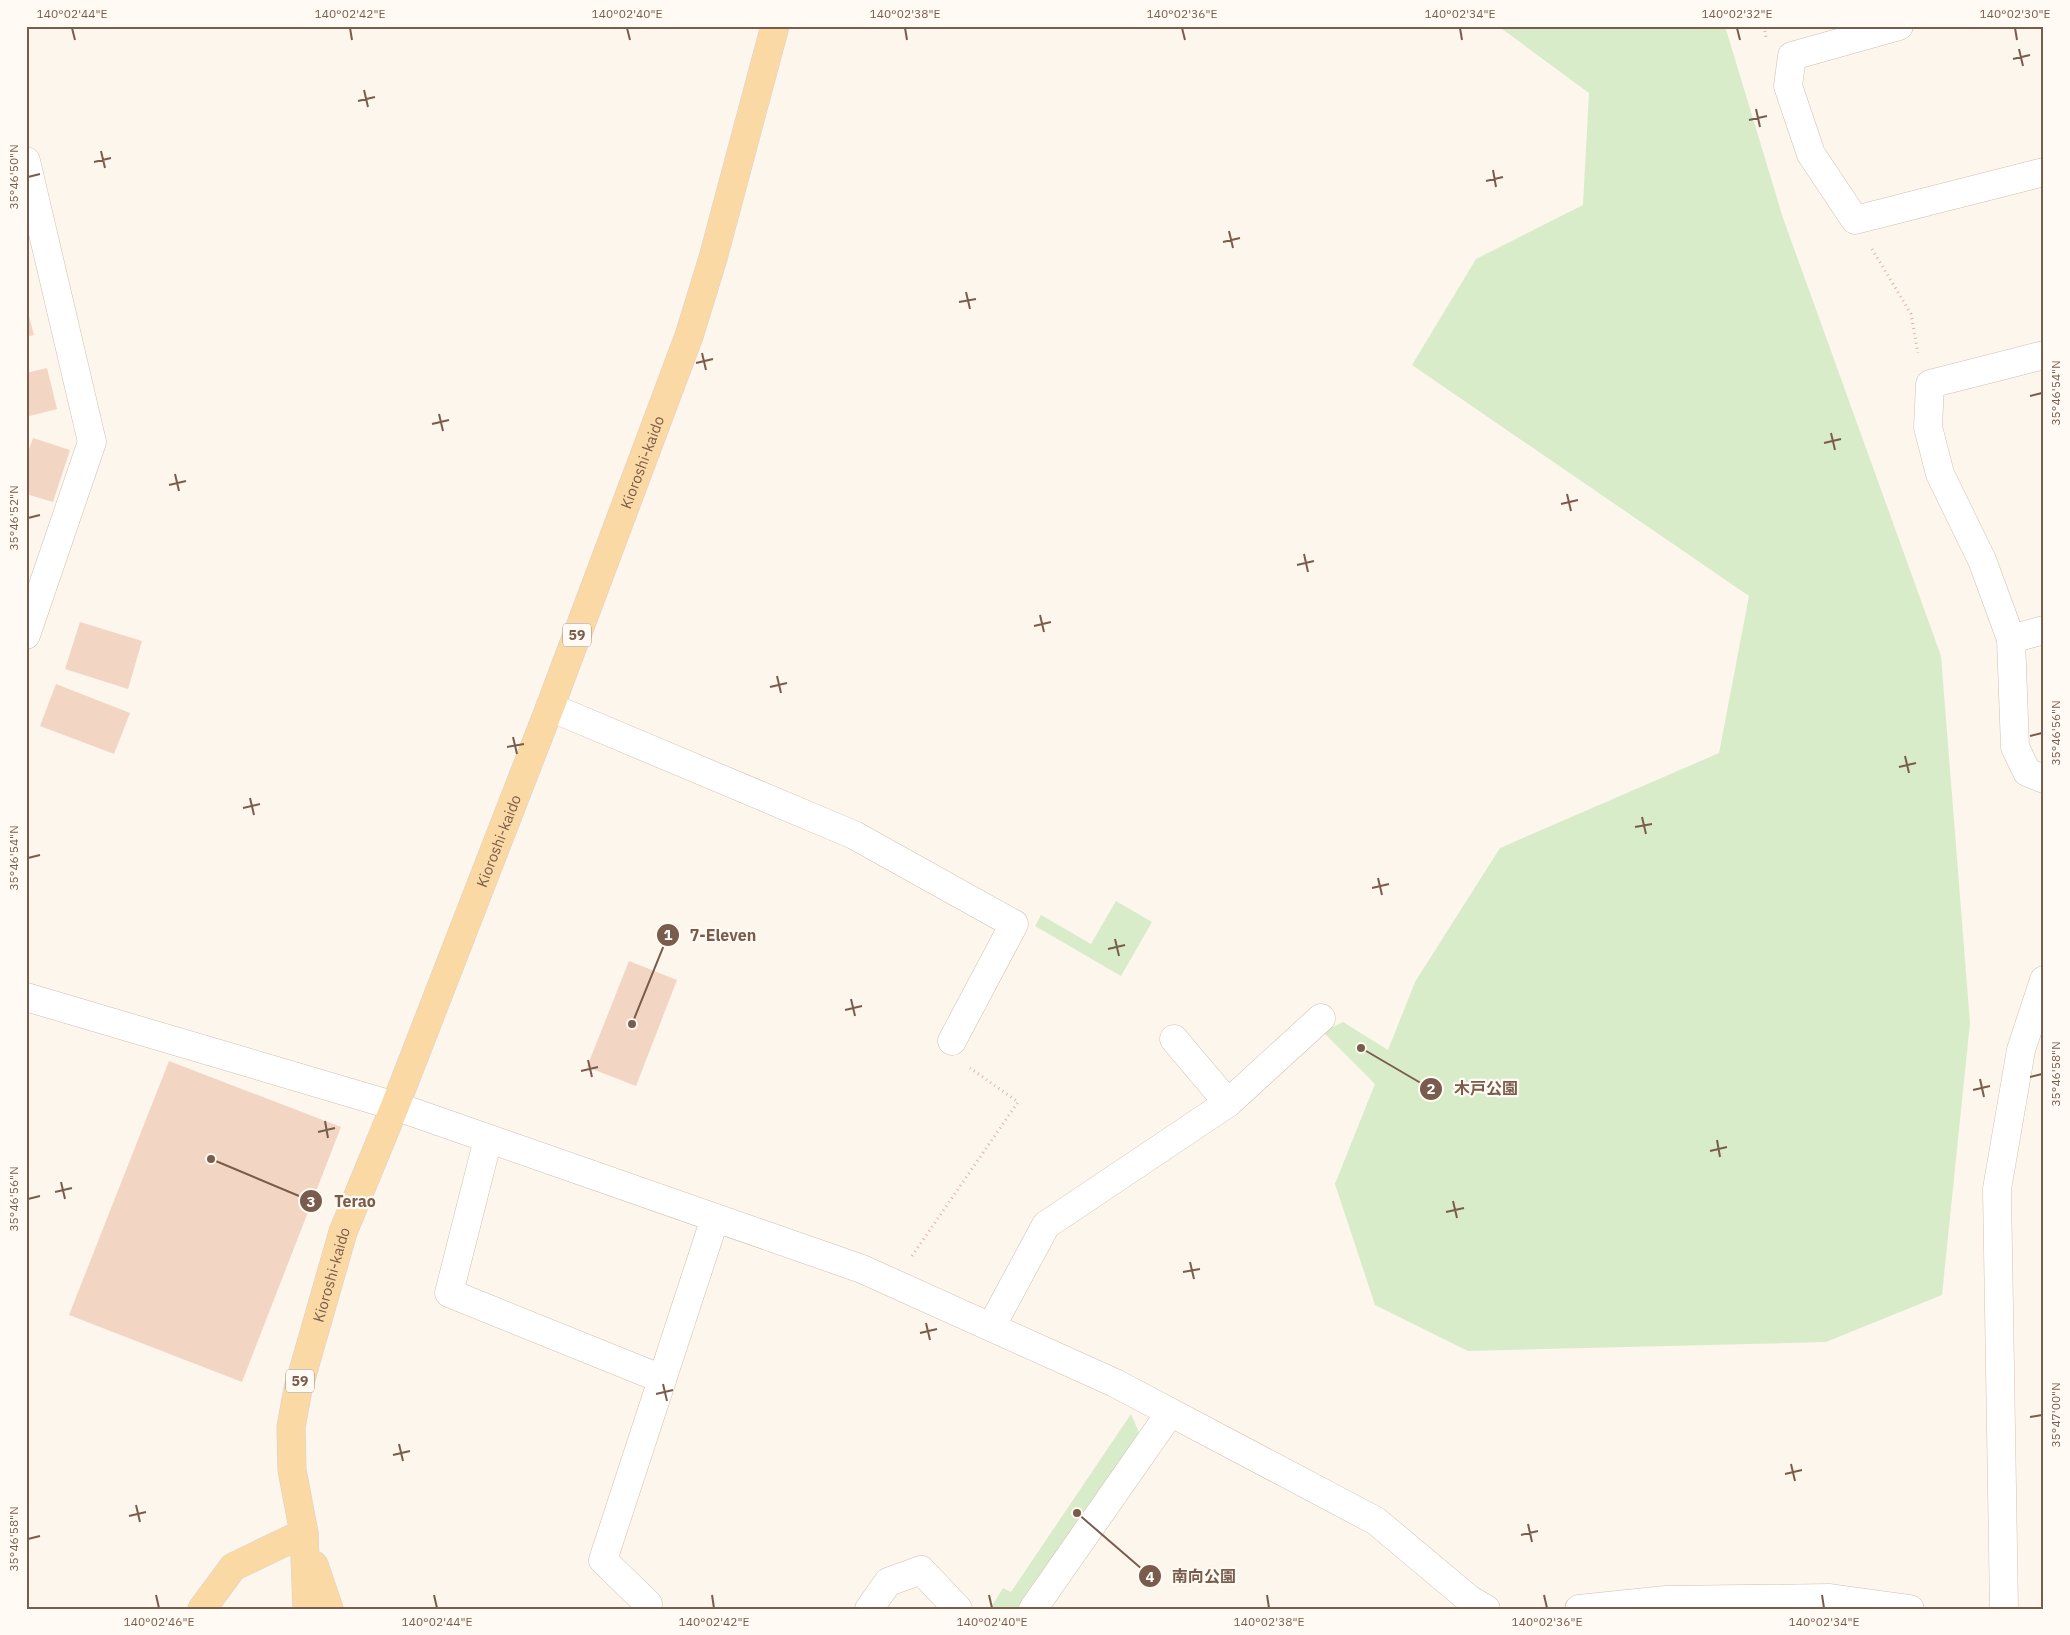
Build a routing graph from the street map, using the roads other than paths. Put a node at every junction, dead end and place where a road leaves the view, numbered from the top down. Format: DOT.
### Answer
graph roads {
  1 [pos="775,26"];
  2 [pos="1899,26"];
  3 [pos="26,162"];
  4 [pos="2044,172"];
  5 [pos="2044,355"];
  6 [pos="2044,630"];
  7 [pos="26,635"];
  8 [pos="2011,640"];
  9 [pos="550,707"];
  10 [pos="2044,779"];
  11 [pos="2044,980"];
  12 [pos="26,997"];
  13 [pos="1321,1018"];
  14 [pos="1174,1039"];
  15 [pos="952,1041"];
  16 [pos="1228,1103"];
  17 [pos="395,1106"];
  18 [pos="488,1139"];
  19 [pos="715,1218"];
  20 [pos="991,1327"];
  21 [pos="662,1379"];
  22 [pos="1170,1413"];
  23 [pos="304,1533"];
  24 [pos="648,1604"];
  25 [pos="202,1609"];
  26 [pos="308,1609"];
  27 [pos="329,1609"];
  28 [pos="869,1609"];
  29 [pos="958,1609"];
  30 [pos="1033,1609"];
  31 [pos="1486,1609"];
  32 [pos="1579,1609"];
  33 [pos="1910,1609"];
  34 [pos="2004,1609"];
  1 -- 9 [label="main road, Kioroshi-kaido / 59"];
  2 -- 4 [label="street"];
  3 -- 7 [label="street"];
  5 -- 8 [label="street"];
  6 -- 8 [label="street"];
  8 -- 10 [label="street"];
  9 -- 15 [label="street"];
  9 -- 17 [label="main road, Kioroshi-kaido / 59"];
  11 -- 34 [label="street"];
  12 -- 17 [label="street"];
  13 -- 16 [label="street"];
  14 -- 16 [label="street"];
  16 -- 20 [label="street"];
  17 -- 18 [label="street"];
  17 -- 23 [label="main road, Kioroshi-kaido / 59"];
  18 -- 19 [label="street"];
  18 -- 21 [label="street"];
  19 -- 20 [label="street"];
  19 -- 21 [label="street"];
  20 -- 22 [label="street"];
  21 -- 24 [label="street"];
  22 -- 30 [label="street"];
  22 -- 31 [label="street"];
  23 -- 25 [label="main road"];
  23 -- 26 [label="main road, 59"];
  23 -- 27 [label="main road, 59"];
  28 -- 29 [label="street"];
  32 -- 33 [label="street"];
}
